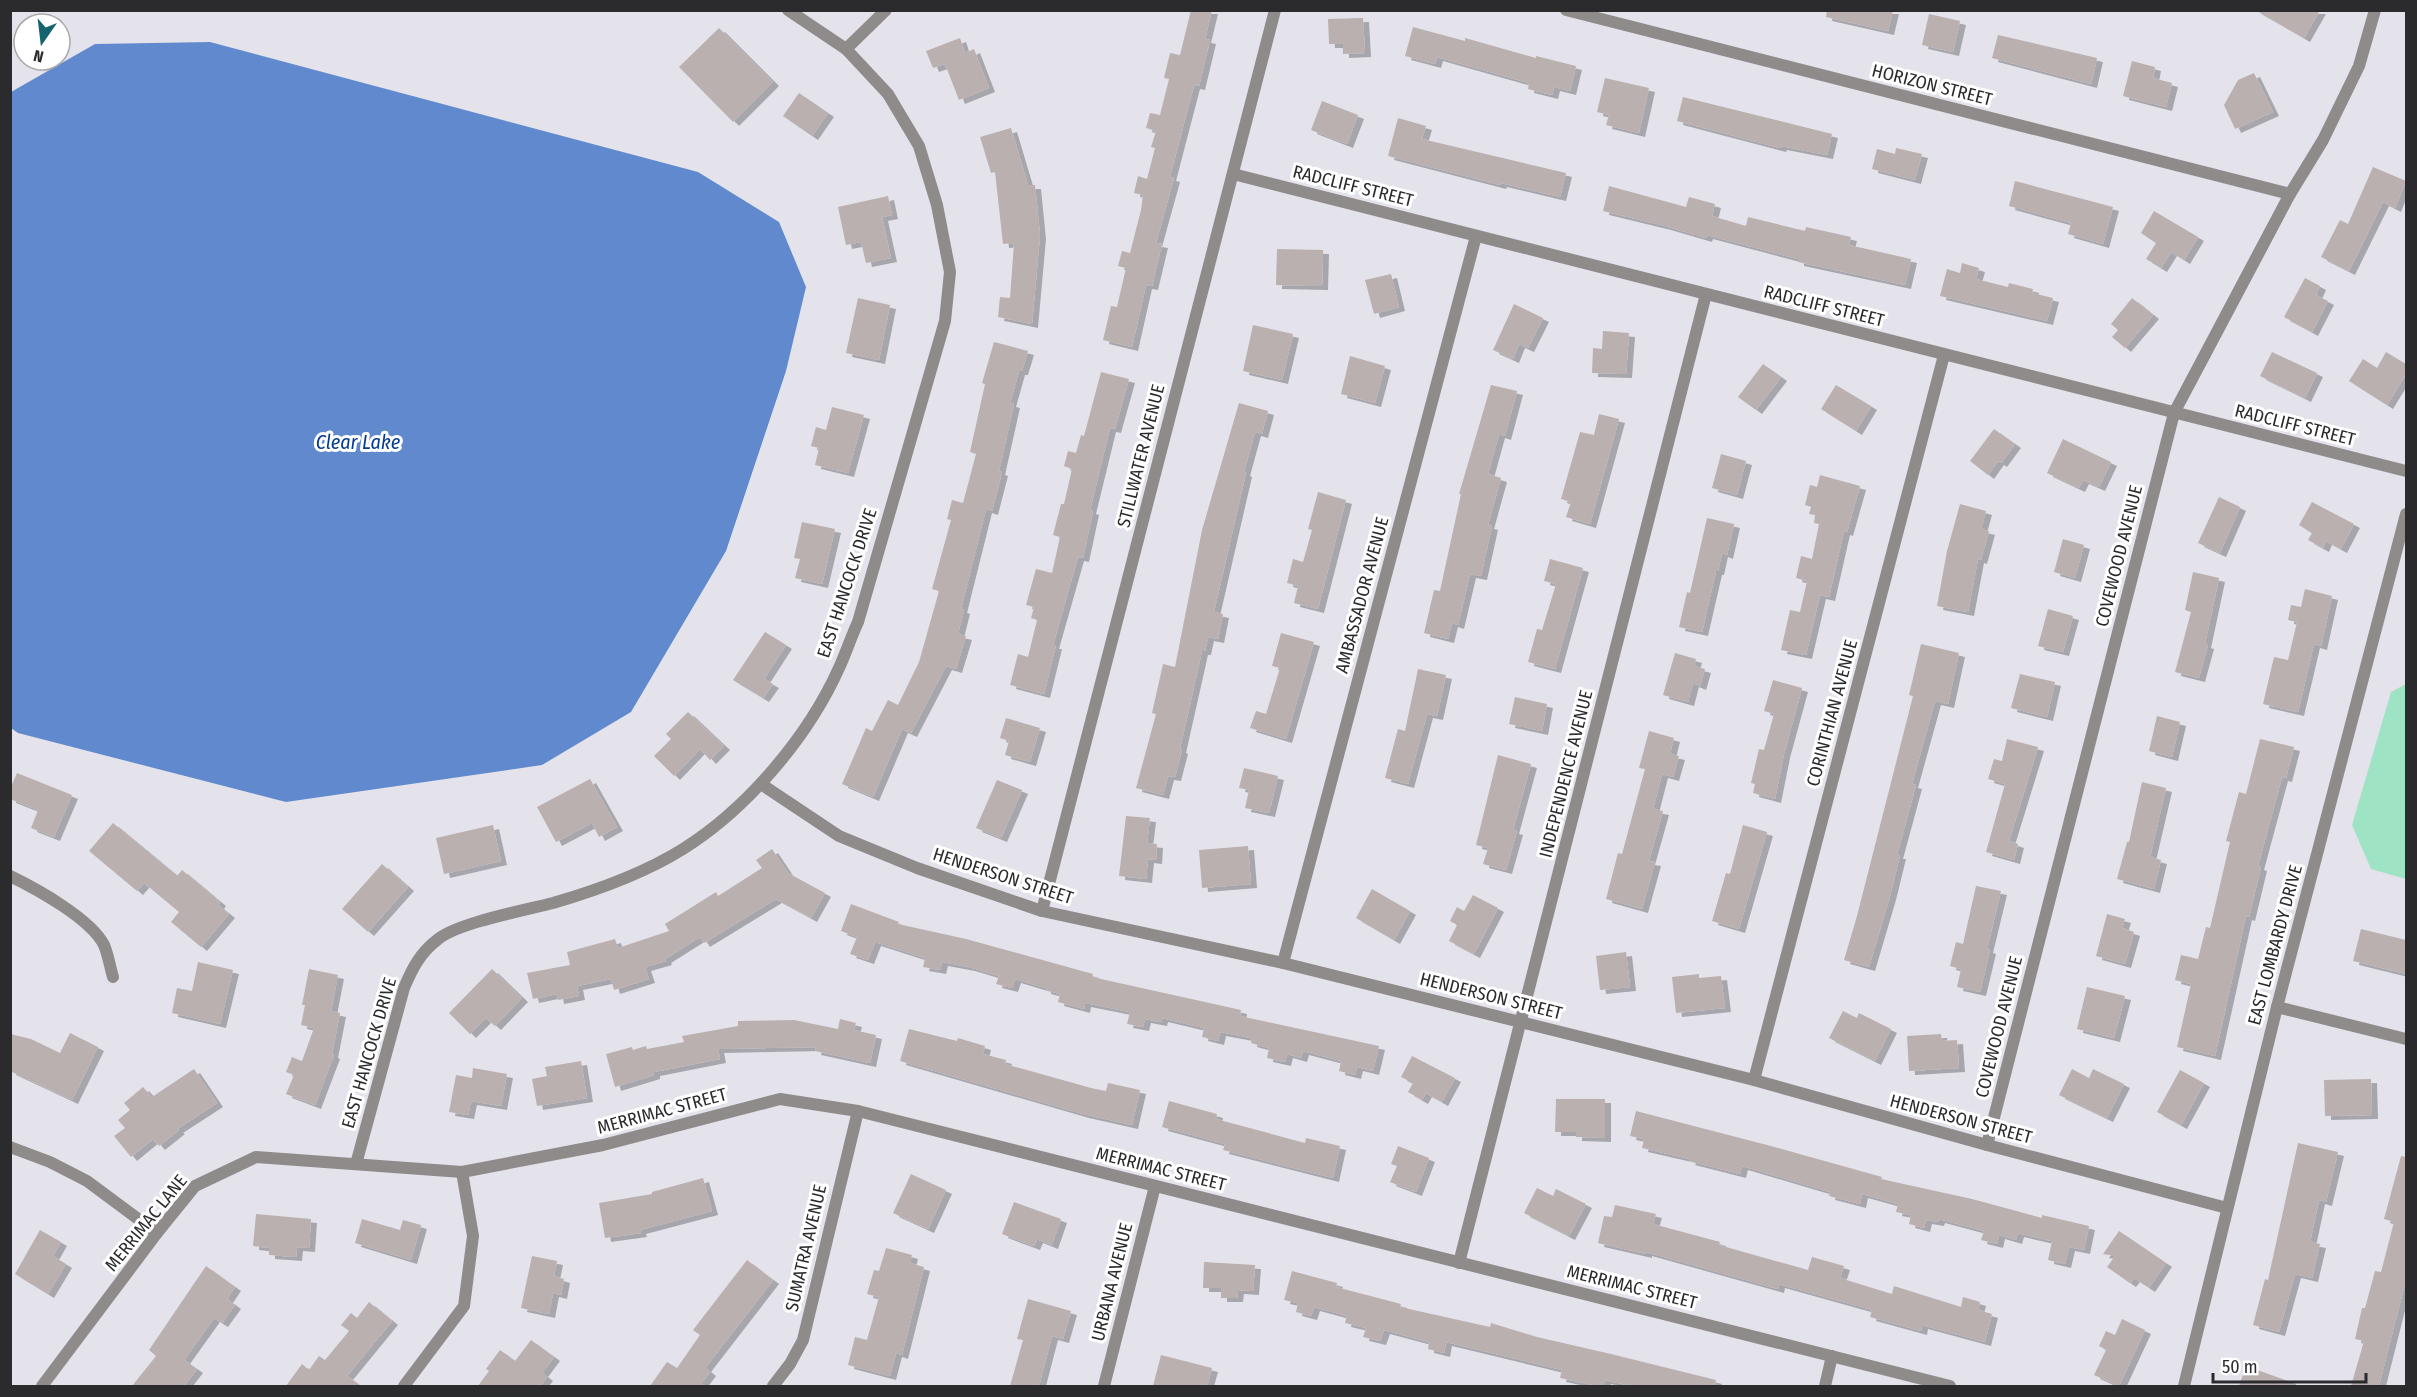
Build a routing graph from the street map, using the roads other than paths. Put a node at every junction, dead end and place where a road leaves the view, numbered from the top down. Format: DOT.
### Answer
graph roads {
  1 [pos="788,10"];
  2 [pos="886,10"];
  3 [pos="1275,10"];
  4 [pos="1566,10"];
  5 [pos="2375,10"];
  6 [pos="846,49"];
  7 [pos="1233,174"];
  8 [pos="2290,194"];
  9 [pos="1476,236"];
  10 [pos="1706,294"];
  11 [pos="1944,355"];
  12 [pos="2174,413"];
  13 [pos="2406,471"];
  14 [pos="2406,514"];
  15 [pos="762,784"];
  16 [pos="10,876"];
  17 [pos="1042,911"];
  18 [pos="1282,963"];
  19 [pos="113,977"];
  20 [pos="2277,1007"];
  21 [pos="1521,1023"];
  22 [pos="2406,1039"];
  23 [pos="1754,1080"];
  24 [pos="858,1111"];
  25 [pos="1987,1145"];
  26 [pos="10,1147"];
  27 [pos="357,1164"];
  28 [pos="462,1172"];
  29 [pos="1155,1186"];
  30 [pos="2228,1208"];
  31 [pos="157,1233"];
  32 [pos="1459,1263"];
  33 [pos="1832,1356"];
  34 [pos="42,1386"];
  35 [pos="404,1386"];
  36 [pos="773,1386"];
  37 [pos="1104,1386"];
  38 [pos="1825,1386"];
  39 [pos="1950,1386"];
  40 [pos="2184,1386"];
  1 -- 6 [label="street, EAST HANCOCK DRIVE"];
  2 -- 6 [label="street"];
  3 -- 7 [label="street, STILLWATER AVENUE"];
  4 -- 8 [label="street, HORIZON STREET"];
  5 -- 8 [label="street, COVEWOOD AVENUE"];
  6 -- 15 [label="street, EAST HANCOCK DRIVE"];
  7 -- 9 [label="street, RADCLIFF STREET"];
  7 -- 17 [label="street, STILLWATER AVENUE"];
  8 -- 12 [label="street, COVEWOOD AVENUE"];
  9 -- 10 [label="street, RADCLIFF STREET"];
  9 -- 18 [label="street, AMBASSADOR AVENUE"];
  10 -- 11 [label="street, RADCLIFF STREET"];
  10 -- 21 [label="street, INDEPENDENCE AVENUE"];
  11 -- 12 [label="street, RADCLIFF STREET"];
  11 -- 23 [label="street, CORINTHIAN AVENUE"];
  12 -- 13 [label="street, RADCLIFF STREET"];
  12 -- 25 [label="street, COVEWOOD AVENUE"];
  14 -- 20 [label="street, EAST LOMBARDY DRIVE"];
  15 -- 17 [label="street, HENDERSON STREET"];
  15 -- 27 [label="street, EAST HANCOCK DRIVE"];
  16 -- 19 [label="street"];
  17 -- 18 [label="street, HENDERSON STREET"];
  18 -- 21 [label="street, HENDERSON STREET"];
  20 -- 22 [label="street"];
  20 -- 30 [label="street, EAST LOMBARDY DRIVE"];
  21 -- 23 [label="street, HENDERSON STREET"];
  21 -- 32 [label="street, INDEPENDENCE AVENUE"];
  23 -- 25 [label="street, HENDERSON STREET"];
  24 -- 28 [label="street, MERRIMAC STREET"];
  24 -- 29 [label="street, MERRIMAC STREET"];
  24 -- 36 [label="street, SUMATRA AVENUE"];
  25 -- 30 [label="street, HENDERSON STREET"];
  26 -- 31 [label="street"];
  27 -- 28 [label="street, MERRIMAC STREET"];
  27 -- 31 [label="street, MERRIMAC LANE"];
  28 -- 35 [label="street"];
  29 -- 32 [label="street, MERRIMAC STREET"];
  29 -- 37 [label="street, URBANA AVENUE"];
  30 -- 40 [label="street, EAST LOMBARDY DRIVE"];
  31 -- 34 [label="street, MERRIMAC LANE"];
  32 -- 33 [label="street, MERRIMAC STREET"];
  33 -- 38 [label="street"];
  33 -- 39 [label="street, MERRIMAC STREET"];
}
